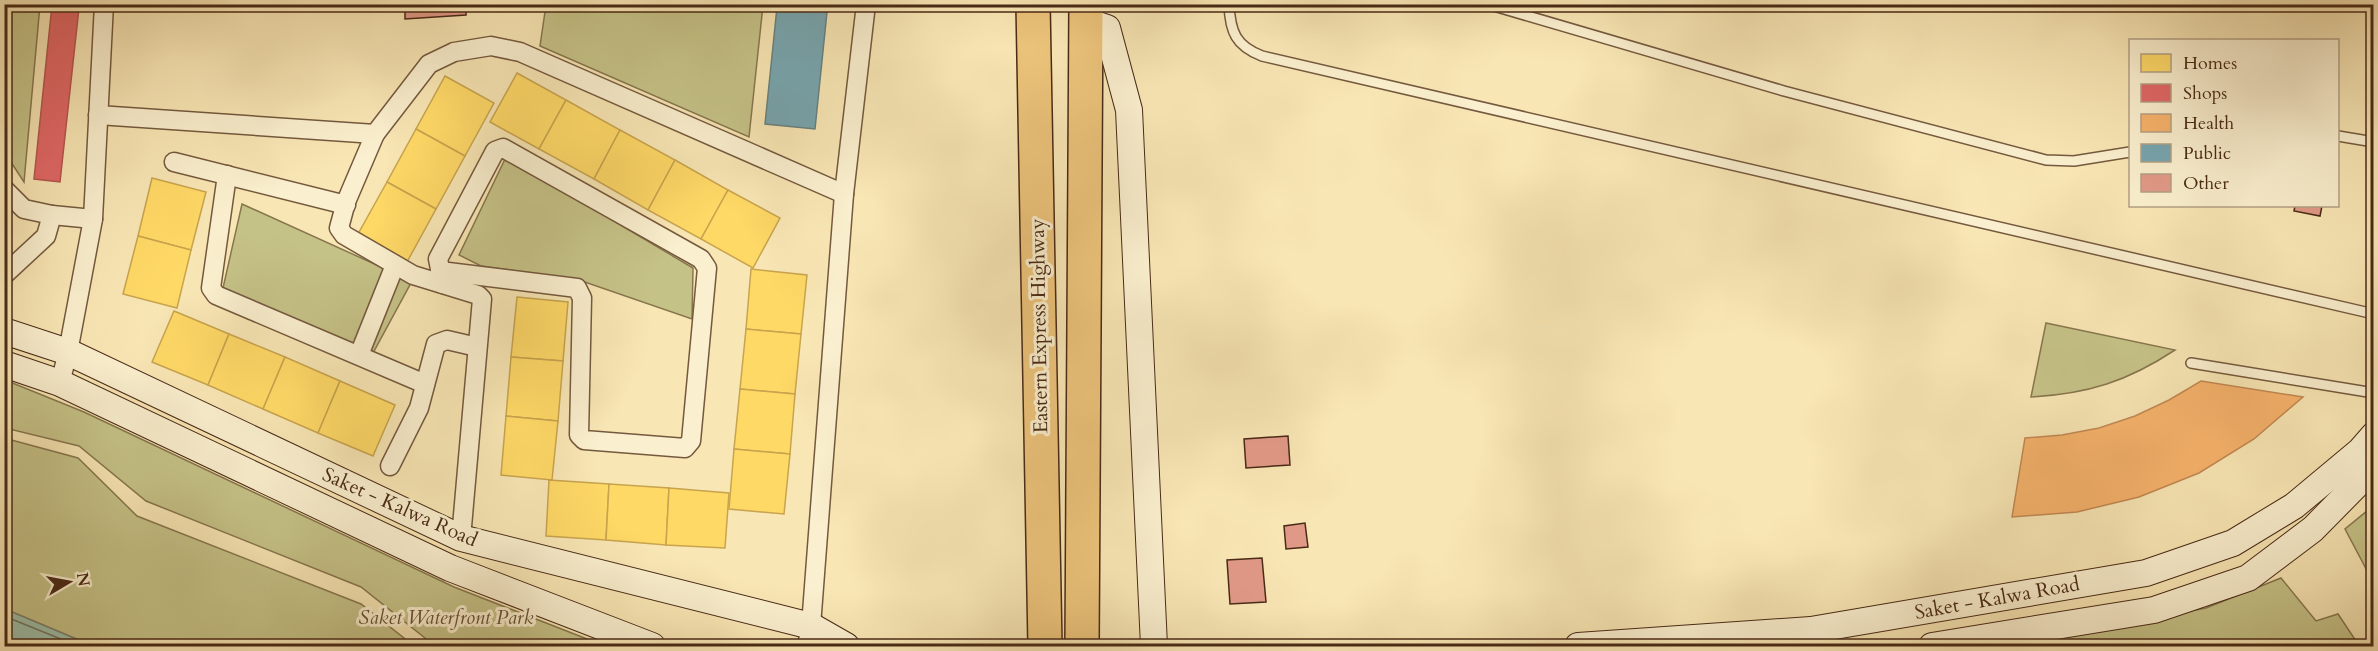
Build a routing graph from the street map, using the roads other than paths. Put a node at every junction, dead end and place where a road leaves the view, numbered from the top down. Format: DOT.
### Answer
graph roads {
  1 [pos="104,4"];
  2 [pos="866,4"];
  3 [pos="1033,4"];
  4 [pos="1229,4"];
  5 [pos="1487,4"];
  6 [pos="1086,13"];
  7 [pos="98,115"];
  8 [pos="375,134"];
  9 [pos="2339,136"];
  10 [pos="2373,142"];
  11 [pos="2129,152"];
  12 [pos="174,162"];
  13 [pos="227,175"];
  14 [pos="4,189"];
  15 [pos="844,194"];
  16 [pos="346,205"];
  17 [pos="52,215"];
  18 [pos="93,219"];
  19 [pos="395,265"];
  20 [pos="4,275"];
  21 [pos="442,278"];
  22 [pos="2373,314"];
  23 [pos="4,331"];
  24 [pos="477,348"];
  25 [pos="68,352"];
  26 [pos="359,355"];
  27 [pos="2191,363"];
  28 [pos="4,364"];
  29 [pos="60,383"];
  30 [pos="425,384"];
  31 [pos="2373,393"];
  32 [pos="2373,435"];
  33 [pos="390,466"];
  34 [pos="2373,467"];
  35 [pos="2294,506"];
  36 [pos="2313,530"];
  37 [pos="460,538"];
  38 [pos="809,636"];
  39 [pos="1783,639"];
  40 [pos="652,646"];
  41 [pos="846,646"];
  42 [pos="1045,646"];
  43 [pos="1082,646"];
  44 [pos="1154,646"];
  45 [pos="1578,646"];
  46 [pos="1932,646"];
  1 -- 7 [label="street"];
  2 -- 15 [label="street"];
  3 -- 42 [label="highway, Eastern Express Highway"];
  4 -- 22 [label="lane"];
  5 -- 11 [label="lane"];
  6 -- 43 [label="highway"];
  6 -- 44 [label="main road"];
  7 -- 8 [label="street"];
  7 -- 18 [label="street"];
  8 -- 15 [label="street"];
  8 -- 16 [label="street"];
  9 -- 10 [label="lane"];
  12 -- 13 [label="street"];
  13 -- 16 [label="street"];
  13 -- 26 [label="street"];
  14 -- 17 [label="street"];
  15 -- 38 [label="street"];
  16 -- 19 [label="street"];
  17 -- 18 [label="street"];
  17 -- 20 [label="street"];
  18 -- 25 [label="street"];
  19 -- 21 [label="street"];
  19 -- 26 [label="street"];
  21 -- 21 [label="street"];
  21 -- 24 [label="street"];
  23 -- 25 [label="main road, Saket - Kalwa Road"];
  24 -- 30 [label="street"];
  24 -- 37 [label="street"];
  25 -- 29 [label="street"];
  25 -- 37 [label="main road, Saket - Kalwa Road"];
  26 -- 30 [label="street"];
  27 -- 31 [label="lane"];
  28 -- 29 [label="main road, Saket - Kalwa Road"];
  29 -- 40 [label="main road, Saket - Kalwa Road"];
  30 -- 33 [label="street"];
  32 -- 35 [label="main road, Saket - Kalwa Road"];
  34 -- 36 [label="main road, Saket - Kalwa Road"];
  35 -- 36 [label="main road"];
  35 -- 39 [label="main road, Saket - Kalwa Road"];
  36 -- 46 [label="main road, Saket - Kalwa Road"];
  37 -- 38 [label="main road, Saket - Kalwa Road"];
  38 -- 41 [label="main road, Saket - Kalwa Road"];
  39 -- 45 [label="main road, Saket - Kalwa Road"];
}
